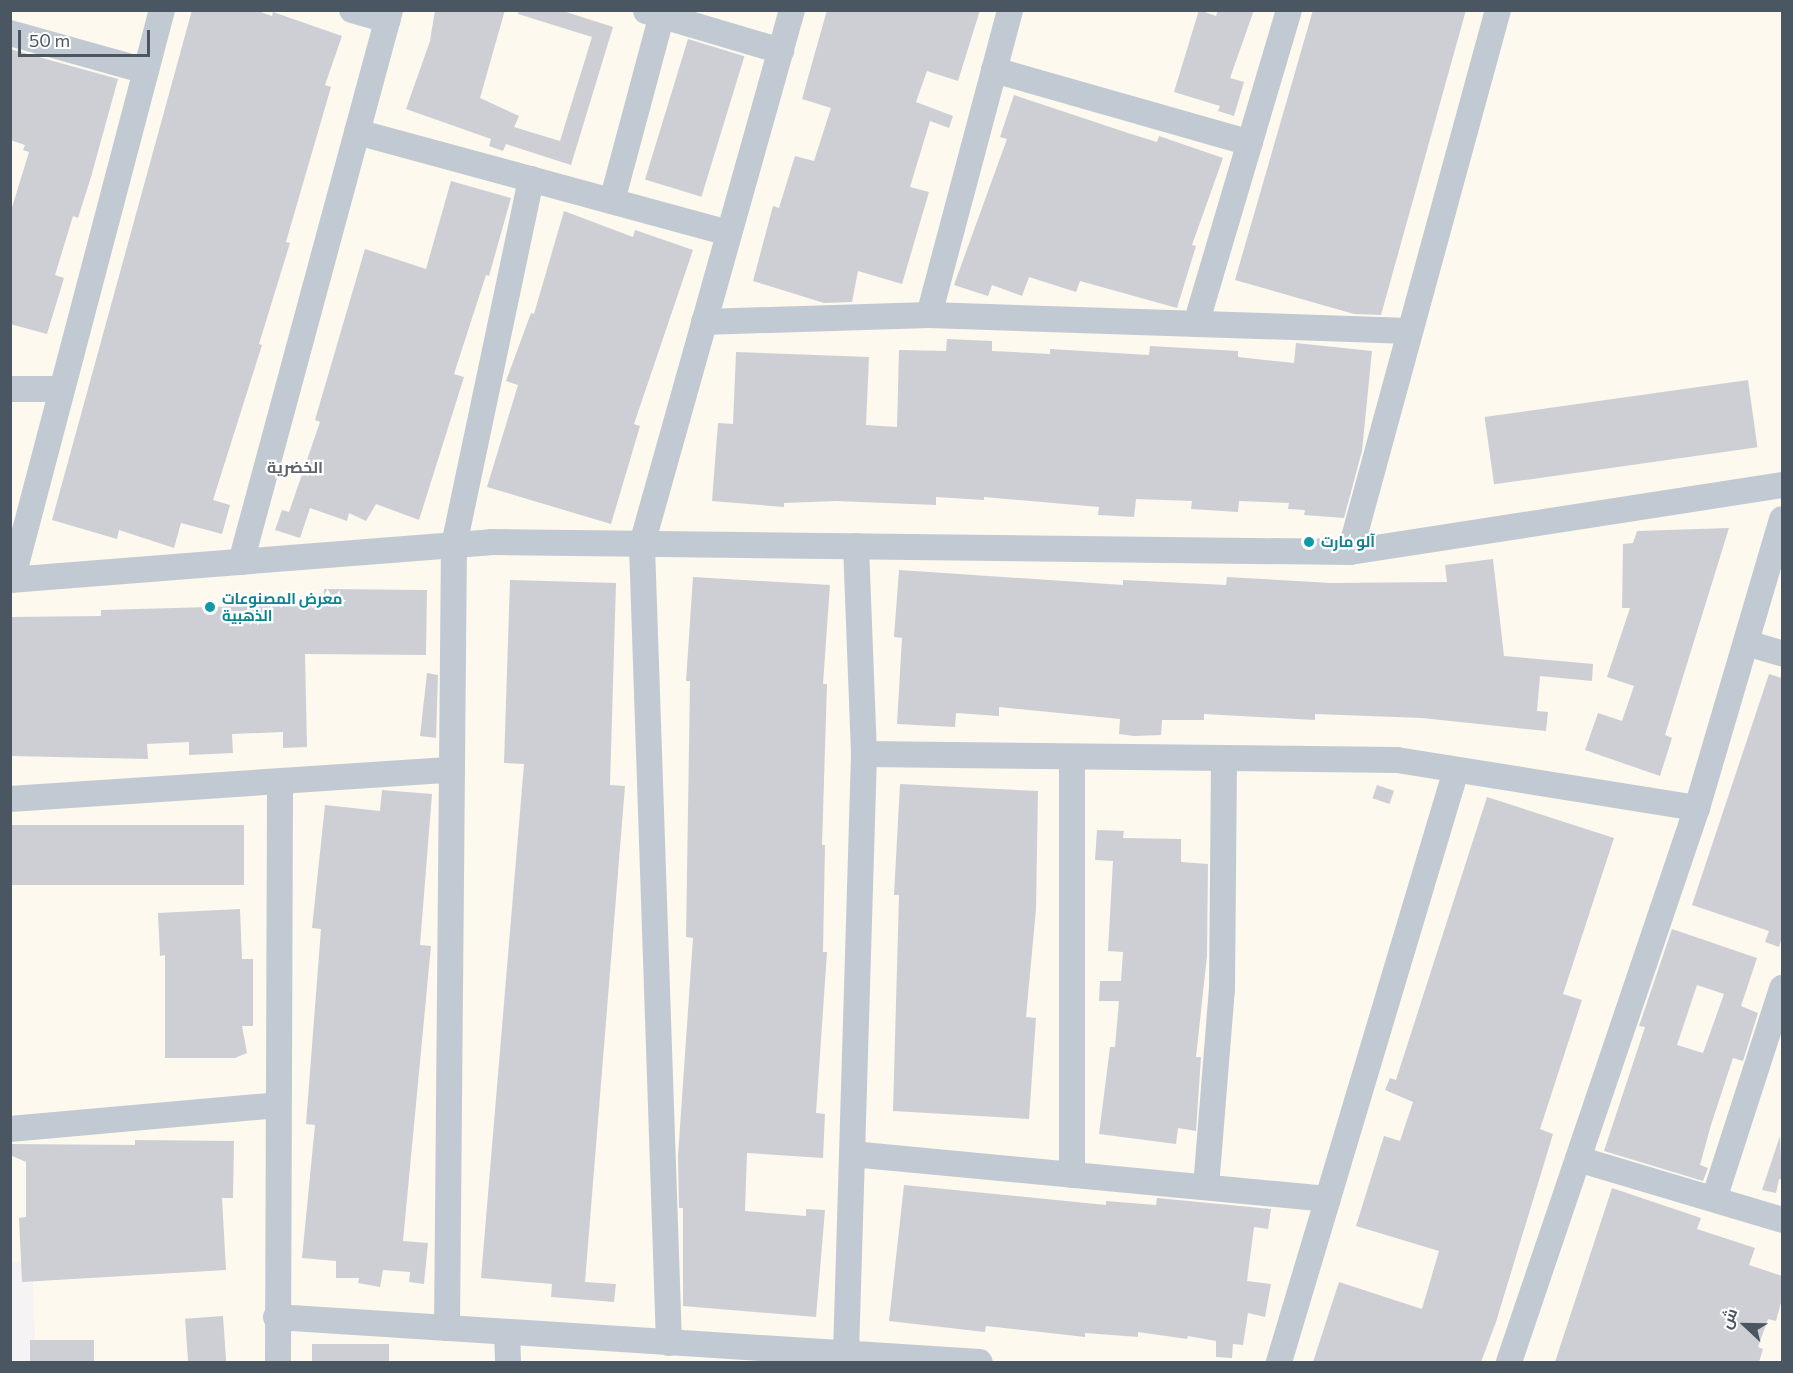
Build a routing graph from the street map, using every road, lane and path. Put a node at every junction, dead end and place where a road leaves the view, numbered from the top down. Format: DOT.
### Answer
graph roads {
  1 [pos="162,10"];
  2 [pos="352,10"];
  3 [pos="792,10"];
  4 [pos="1010,10"];
  5 [pos="1289,10"];
  6 [pos="1498,10"];
  7 [pos="654,13"];
  8 [pos="389,15"];
  9 [pos="10,33"];
  10 [pos="781,51"];
  11 [pos="994,70"];
  12 [pos="146,71"];
  13 [pos="357,132"];
  14 [pos="1250,142"];
  15 [pos="531,179"];
  16 [pos="612,201"];
  17 [pos="729,233"];
  18 [pos="929,315"];
  19 [pos="705,322"];
  20 [pos="1196,324"];
  21 [pos="1410,331"];
  22 [pos="10,389"];
  23 [pos="62,389"];
  24 [pos="1782,485"];
  25 [pos="1782,519"];
  26 [pos="642,544"];
  27 [pos="454,545"];
  28 [pos="856,546"];
  29 [pos="1350,552"];
  30 [pos="241,562"];
  31 [pos="11,580"];
  32 [pos="1746,643"];
  33 [pos="1782,653"];
  34 [pos="864,754"];
  35 [pos="1072,757"];
  36 [pos="1224,758"];
  37 [pos="452,770"];
  38 [pos="1456,770"];
  39 [pos="280,781"];
  40 [pos="10,799"];
  41 [pos="1697,808"];
  42 [pos="1782,988"];
  43 [pos="278,1106"];
  44 [pos="10,1129"];
  45 [pos="852,1154"];
  46 [pos="1578,1159"];
  47 [pos="1072,1175"];
  48 [pos="1206,1187"];
  49 [pos="1328,1199"];
  50 [pos="1714,1199"];
  51 [pos="1782,1220"];
  52 [pos="276,1317"];
  53 [pos="447,1328"];
  54 [pos="507,1332"];
  55 [pos="669,1343"];
  56 [pos="846,1354"];
  57 [pos="278,1362"];
  58 [pos="508,1362"];
  59 [pos="972,1362"];
  60 [pos="980,1362"];
  61 [pos="1279,1362"];
  62 [pos="1509,1362"];
  1 -- 12 [label="street"];
  2 -- 8 [label="street"];
  3 -- 10 [label="street"];
  4 -- 11 [label="street"];
  5 -- 14 [label="street"];
  6 -- 21 [label="street"];
  7 -- 10 [label="street"];
  7 -- 16 [label="street"];
  8 -- 13 [label="street"];
  9 -- 12 [label="street"];
  10 -- 17 [label="street"];
  11 -- 14 [label="street"];
  11 -- 18 [label="street"];
  12 -- 23 [label="street"];
  13 -- 15 [label="street"];
  13 -- 30 [label="street"];
  14 -- 20 [label="street"];
  15 -- 16 [label="street"];
  15 -- 27 [label="street"];
  16 -- 17 [label="street"];
  17 -- 19 [label="street"];
  18 -- 19 [label="street"];
  18 -- 20 [label="street"];
  19 -- 26 [label="street"];
  20 -- 21 [label="street"];
  21 -- 29 [label="street"];
  22 -- 23 [label="street"];
  23 -- 31 [label="street"];
  24 -- 29 [label="street"];
  25 -- 32 [label="street"];
  26 -- 27 [label="street"];
  26 -- 28 [label="street"];
  26 -- 55 [label="street"];
  27 -- 30 [label="street"];
  27 -- 37 [label="street"];
  28 -- 29 [label="street"];
  28 -- 34 [label="street"];
  30 -- 31 [label="street"];
  32 -- 33 [label="street"];
  32 -- 41 [label="street"];
  34 -- 35 [label="street"];
  34 -- 45 [label="street"];
  35 -- 36 [label="street"];
  35 -- 47 [label="street"];
  36 -- 38 [label="street"];
  36 -- 48 [label="street"];
  37 -- 39 [label="street"];
  37 -- 53 [label="street"];
  38 -- 41 [label="street"];
  38 -- 49 [label="street"];
  39 -- 40 [label="street"];
  39 -- 43 [label="street"];
  41 -- 46 [label="street"];
  42 -- 50 [label="street"];
  43 -- 44 [label="street"];
  43 -- 52 [label="street"];
  45 -- 47 [label="street"];
  45 -- 56 [label="street"];
  46 -- 50 [label="street"];
  46 -- 62 [label="street"];
  47 -- 48 [label="street"];
  48 -- 49 [label="street"];
  49 -- 61 [label="street"];
  50 -- 51 [label="street"];
  52 -- 53 [label="street"];
  52 -- 57 [label="street"];
  53 -- 54 [label="street"];
  54 -- 55 [label="street"];
  54 -- 58 [label="street"];
  55 -- 56 [label="street"];
  56 -- 59 [label="street"];
  59 -- 60 [label="street"];
}
